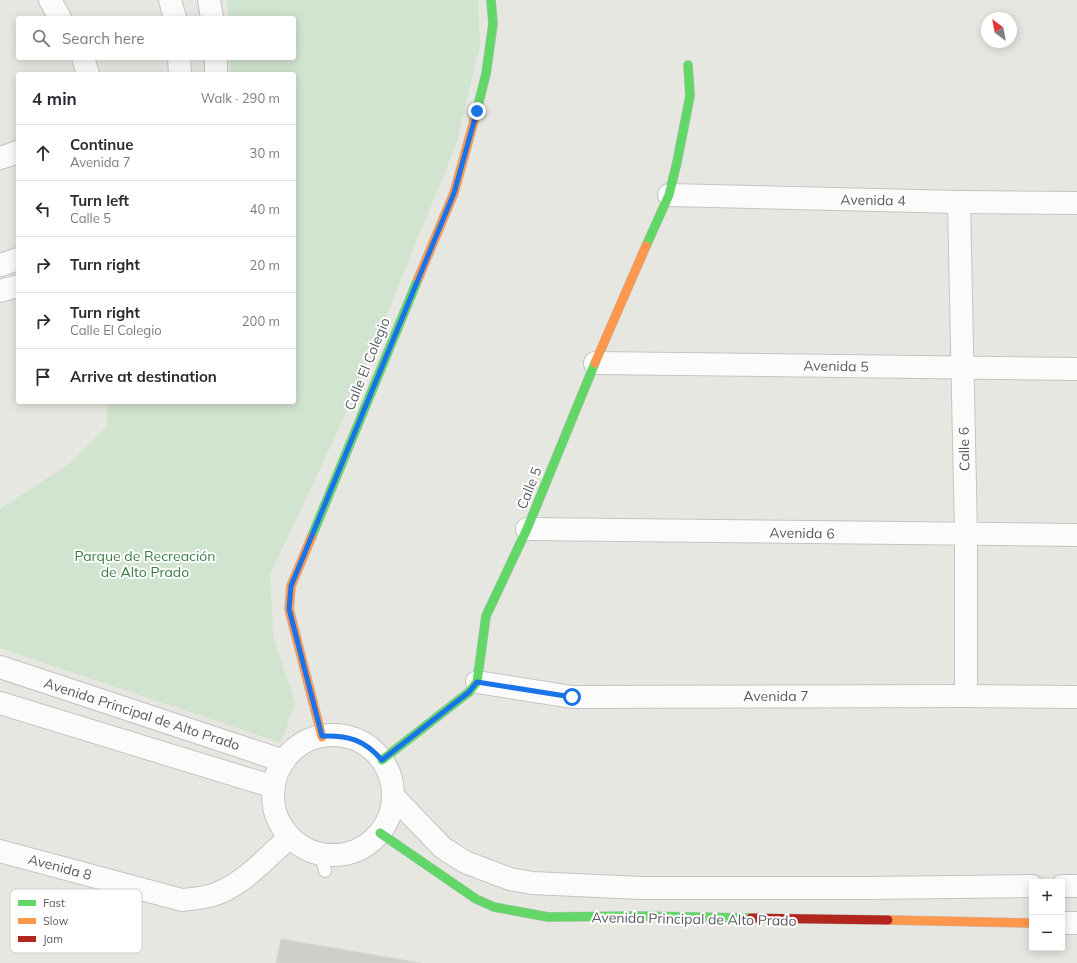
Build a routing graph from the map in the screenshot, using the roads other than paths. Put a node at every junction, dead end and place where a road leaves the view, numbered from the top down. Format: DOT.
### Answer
graph roads {
  1 [pos="50,0"];
  2 [pos="170,0"];
  3 [pos="208,0"];
  4 [pos="491,0"];
  5 [pos="59,16"];
  6 [pos="174,16"];
  7 [pos="212,16"];
  8 [pos="84,60"];
  9 [pos="179,60"];
  10 [pos="216,60"];
  11 [pos="688,65"];
  12 [pos="87,72"];
  13 [pos="180,72"];
  14 [pos="216,72"];
  15 [pos="669,195"];
  16 [pos="959,202"];
  17 [pos="1077,203"];
  18 [pos="16,260"];
  19 [pos="0,265"];
  20 [pos="16,287"];
  21 [pos="0,292"];
  22 [pos="595,363"];
  23 [pos="963,368"];
  24 [pos="1077,369"];
  25 [pos="528,529"];
  26 [pos="966,535"];
  27 [pos="1077,535"];
  28 [pos="0,667"];
  29 [pos="477,682"];
  30 [pos="966,696"];
  31 [pos="1077,697"];
  32 [pos="0,703"];
  33 [pos="322,736"];
  34 [pos="382,760"];
  35 [pos="284,761"];
  36 [pos="274,787"];
  37 [pos="393,796"];
  38 [pos="380,833"];
  39 [pos="290,837"];
  40 [pos="0,851"];
  41 [pos="1029,886"];
  42 [pos="1065,886"];
  43 [pos="1077,886"];
  44 [pos="141,889"];
  45 [pos="142,889"];
  46 [pos="1029,923"];
  47 [pos="1065,923"];
  48 [pos="1077,923"];
  1 -- 5 [label="street"];
  2 -- 6 [label="street"];
  3 -- 7 [label="street"];
  4 -- 33 [label="street, Calle El Colegio"];
  8 -- 12 [label="street"];
  9 -- 13 [label="street"];
  10 -- 14 [label="street"];
  11 -- 15 [label="street, Calle 5"];
  15 -- 16 [label="street, Avenida 4"];
  15 -- 22 [label="street, Calle 5"];
  16 -- 17 [label="street, Avenida 4"];
  16 -- 23 [label="street, Calle 6"];
  18 -- 19 [label="street"];
  20 -- 21 [label="street"];
  22 -- 23 [label="street, Avenida 5"];
  22 -- 25 [label="street, Calle 5"];
  23 -- 24 [label="street, Avenida 5"];
  23 -- 26 [label="street, Calle 6"];
  25 -- 26 [label="street, Avenida 6"];
  25 -- 29 [label="street, Calle 5"];
  26 -- 27 [label="street, Avenida 6"];
  26 -- 30 [label="street, Calle 6"];
  28 -- 35 [label="street, Avenida Principal de Alto Prado"];
  29 -- 30 [label="street, Avenida 7"];
  29 -- 34 [label="street"];
  30 -- 31 [label="street, Avenida 7"];
  32 -- 36 [label="street, Avenida Principal de Alto Prado"];
  33 -- 34 [label="street"];
  33 -- 35 [label="street"];
  34 -- 37 [label="street"];
  35 -- 36 [label="street"];
  36 -- 39 [label="street"];
  37 -- 38 [label="street"];
  37 -- 41 [label="street"];
  38 -- 39 [label="street"];
  38 -- 46 [label="street, Avenida Principal de Alto Prado"];
  39 -- 45 [label="street, Avenida 8"];
  40 -- 44 [label="street, Avenida 8"];
  42 -- 43 [label="street"];
  47 -- 48 [label="street"];
}
